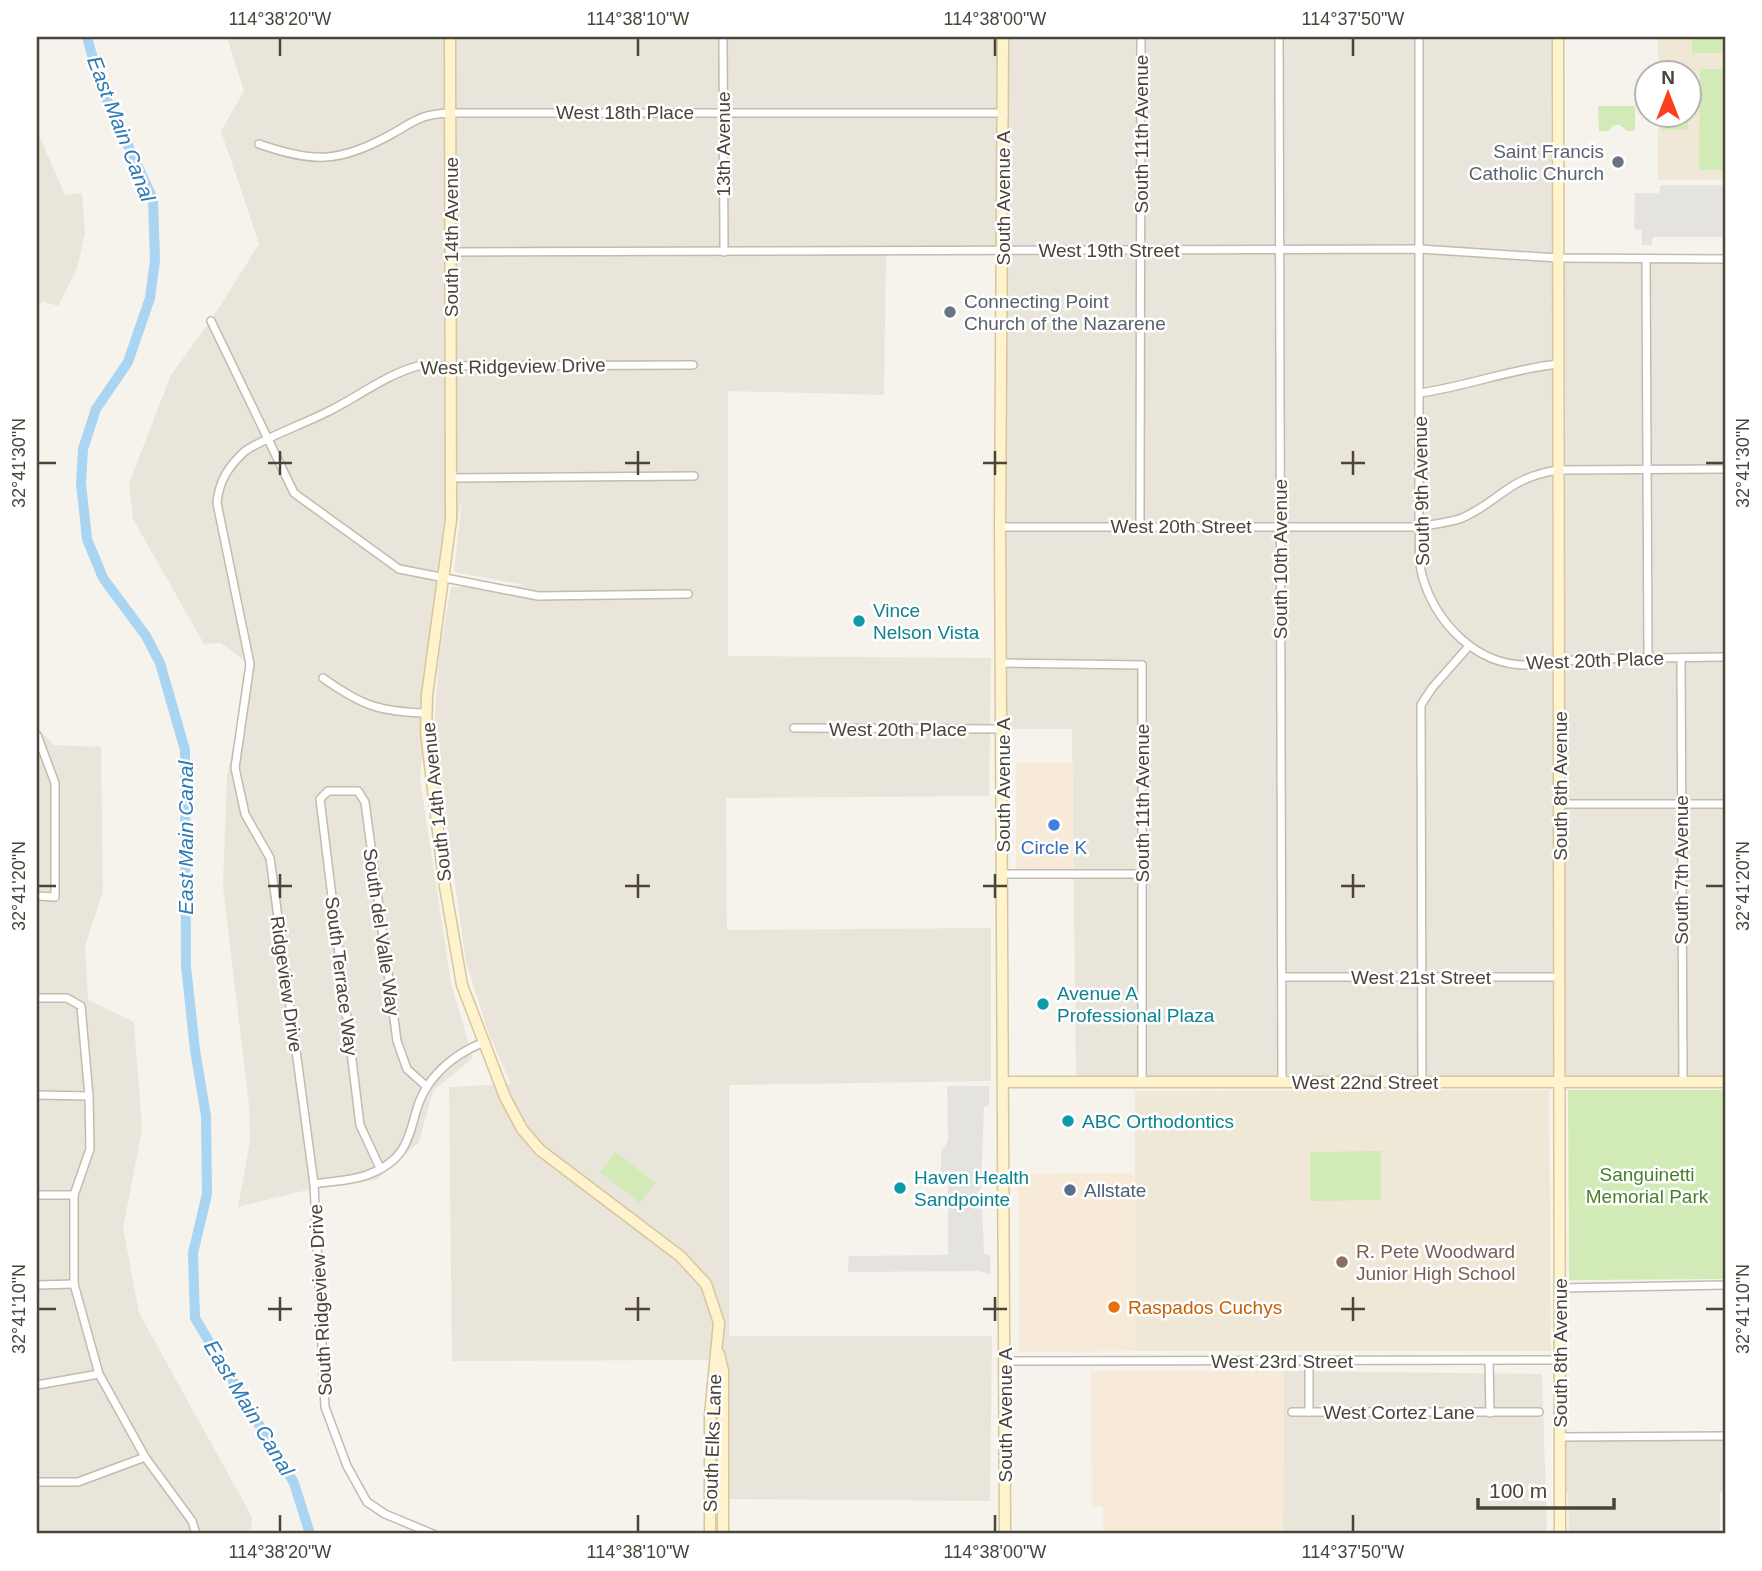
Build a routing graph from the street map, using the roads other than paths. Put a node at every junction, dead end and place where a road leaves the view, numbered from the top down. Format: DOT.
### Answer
graph roads {
  1 [pos="450,37"];
  2 [pos="723,37"];
  3 [pos="1003,37"];
  4 [pos="1141,37"];
  5 [pos="1279,37"];
  6 [pos="1419,37"];
  7 [pos="1558,37"];
  8 [pos="723,112"];
  9 [pos="450,113"];
  10 [pos="1004,113"];
  11 [pos="259,144"];
  12 [pos="1420,249"];
  13 [pos="1141,250"];
  14 [pos="1280,250"];
  15 [pos="1003,251"];
  16 [pos="451,252"];
  17 [pos="724,252"];
  18 [pos="1558,258"];
  19 [pos="1646,259"];
  20 [pos="1725,259"];
  21 [pos="211,321"];
  22 [pos="451,364"];
  23 [pos="1559,364"];
  24 [pos="692,365"];
  25 [pos="1420,393"];
  26 [pos="268,440"];
  27 [pos="1725,469"];
  28 [pos="1559,470"];
  29 [pos="1647,470"];
  30 [pos="694,476"];
  31 [pos="452,478"];
  32 [pos="1140,526"];
  33 [pos="1000,527"];
  34 [pos="1280,527"];
  35 [pos="1419,527"];
  36 [pos="444,578"];
  37 [pos="688,594"];
  38 [pos="1469,646"];
  39 [pos="1648,657"];
  40 [pos="1725,657"];
  41 [pos="1681,658"];
  42 [pos="1559,660"];
  43 [pos="1003,663"];
  44 [pos="323,678"];
  45 [pos="426,713"];
  46 [pos="794,728"];
  47 [pos="1003,729"];
  48 [pos="37,735"];
  49 [pos="337,790"];
  50 [pos="1560,804"];
  51 [pos="1725,804"];
  52 [pos="1681,805"];
  53 [pos="1004,874"];
  54 [pos="1142,874"];
  55 [pos="37,896"];
  56 [pos="1282,977"];
  57 [pos="1420,977"];
  58 [pos="1560,977"];
  59 [pos="37,998"];
  60 [pos="482,1042"];
  61 [pos="1142,1081"];
  62 [pos="1422,1081"];
  63 [pos="1004,1082"];
  64 [pos="1282,1082"];
  65 [pos="1683,1082"];
  66 [pos="1725,1082"];
  67 [pos="1560,1083"];
  68 [pos="427,1087"];
  69 [pos="37,1095"];
  70 [pos="89,1096"];
  71 [pos="380,1168"];
  72 [pos="314,1184"];
  73 [pos="37,1195"];
  74 [pos="74,1195"];
  75 [pos="75,1284"];
  76 [pos="37,1285"];
  77 [pos="1725,1285"];
  78 [pos="1560,1288"];
  79 [pos="713,1298"];
  80 [pos="718,1352"];
  81 [pos="1560,1360"];
  82 [pos="1005,1361"];
  83 [pos="1309,1361"];
  84 [pos="1489,1361"];
  85 [pos="99,1374"];
  86 [pos="37,1385"];
  87 [pos="1293,1412"];
  88 [pos="1309,1412"];
  89 [pos="1539,1412"];
  90 [pos="1490,1413"];
  91 [pos="1725,1436"];
  92 [pos="1560,1437"];
  93 [pos="145,1457"];
  94 [pos="37,1482"];
  95 [pos="196,1534"];
  96 [pos="433,1534"];
  97 [pos="710,1534"];
  98 [pos="723,1534"];
  99 [pos="1005,1534"];
  100 [pos="1560,1534"];
  1 -- 9 [label="street, South 14th Avenue"];
  2 -- 8 [label="street, 13th Avenue"];
  3 -- 10 [label="street, South Avenue A"];
  4 -- 13 [label="street, South 11th Avenue"];
  5 -- 14 [label="street, South 10th Avenue"];
  6 -- 12 [label="street, South 9th Avenue"];
  7 -- 18 [label="street, South 8th Avenue"];
  8 -- 9 [label="street, West 18th Place"];
  8 -- 10 [label="street, West 18th Place"];
  8 -- 17 [label="street, 13th Avenue"];
  9 -- 11 [label="street, West 18th Place"];
  9 -- 16 [label="street, South 14th Avenue"];
  10 -- 15 [label="street, South Avenue A"];
  12 -- 14 [label="street, West 19th Street"];
  12 -- 18 [label="street, West 19th Street"];
  12 -- 25 [label="street, South 9th Avenue"];
  13 -- 14 [label="street, West 19th Street"];
  13 -- 15 [label="street, West 19th Street"];
  13 -- 32 [label="street, South 11th Avenue"];
  14 -- 34 [label="street, South 10th Avenue"];
  15 -- 17 [label="street, West 19th Street"];
  15 -- 33 [label="street, South Avenue A"];
  16 -- 17 [label="street, West 19th Street"];
  16 -- 22 [label="street, South 14th Avenue"];
  18 -- 19 [label="street, West 19th Street"];
  18 -- 23 [label="street, South 8th Avenue"];
  19 -- 20 [label="street, West 19th Street"];
  19 -- 29 [label="street"];
  21 -- 26 [label="street"];
  22 -- 24 [label="street, West Ridgeview Drive"];
  22 -- 26 [label="street, West Ridgeview Drive"];
  22 -- 31 [label="street, South 14th Avenue"];
  23 -- 25 [label="street"];
  23 -- 28 [label="street, South 8th Avenue"];
  25 -- 35 [label="street, South 9th Avenue"];
  26 -- 36 [label="street"];
  26 -- 72 [label="street, Ridgeview Drive"];
  27 -- 29 [label="street, West 20th Street"];
  28 -- 29 [label="street, West 20th Street"];
  28 -- 35 [label="street, West 20th Street"];
  28 -- 42 [label="street, South 8th Avenue"];
  29 -- 39 [label="street"];
  30 -- 31 [label="street"];
  31 -- 36 [label="street, South 14th Avenue"];
  32 -- 33 [label="street, West 20th Street"];
  32 -- 34 [label="street, West 20th Street"];
  33 -- 43 [label="street, South Avenue A"];
  34 -- 35 [label="street, West 20th Street"];
  34 -- 56 [label="street, South 10th Avenue"];
  35 -- 38 [label="street, South 9th Avenue"];
  36 -- 37 [label="street"];
  36 -- 45 [label="street, South 14th Avenue"];
  38 -- 42 [label="street, West 20th Place"];
  38 -- 57 [label="street"];
  39 -- 41 [label="street, West 20th Place"];
  39 -- 42 [label="street, West 20th Place"];
  40 -- 41 [label="street, West 20th Place"];
  41 -- 52 [label="street, South 7th Avenue"];
  42 -- 50 [label="street, South 8th Avenue"];
  43 -- 47 [label="street, South Avenue A"];
  43 -- 54 [label="street, South 11th Avenue"];
  44 -- 45 [label="street"];
  45 -- 60 [label="street, South 14th Avenue"];
  46 -- 47 [label="street, West 20th Place"];
  47 -- 53 [label="street, South Avenue A"];
  48 -- 55 [label="street"];
  49 -- 68 [label="street, South del Valle Way"];
  49 -- 71 [label="street, South Terrace Way"];
  50 -- 52 [label="street"];
  50 -- 58 [label="street, South 8th Avenue"];
  51 -- 52 [label="street"];
  52 -- 65 [label="street, South 7th Avenue"];
  53 -- 54 [label="street"];
  53 -- 63 [label="street, South Avenue A"];
  54 -- 61 [label="street, South 11th Avenue"];
  56 -- 57 [label="street, West 21st Street"];
  56 -- 64 [label="street, South 10th Avenue"];
  57 -- 58 [label="street, West 21st Street"];
  57 -- 62 [label="street"];
  58 -- 67 [label="street, South 8th Avenue"];
  59 -- 70 [label="street"];
  60 -- 68 [label="street"];
  60 -- 79 [label="street, South 14th Avenue"];
  61 -- 63 [label="street, West 22nd Street"];
  61 -- 64 [label="street, West 22nd Street"];
  62 -- 64 [label="street, West 22nd Street"];
  62 -- 67 [label="street, West 22nd Street"];
  63 -- 82 [label="street, South Avenue A"];
  65 -- 66 [label="street, West 22nd Street"];
  65 -- 67 [label="street, West 22nd Street"];
  67 -- 78 [label="street, South 8th Avenue"];
  68 -- 71 [label="street"];
  69 -- 70 [label="street"];
  70 -- 74 [label="street"];
  71 -- 72 [label="street"];
  72 -- 96 [label="street, South Ridgeview Drive"];
  73 -- 74 [label="street"];
  74 -- 75 [label="street"];
  75 -- 76 [label="street"];
  75 -- 85 [label="street"];
  77 -- 78 [label="street"];
  78 -- 81 [label="street, South 8th Avenue"];
  79 -- 80 [label="street, South Elks Lane"];
  80 -- 97 [label="street, South Elks Lane"];
  80 -- 98 [label="street, South Elks Lane"];
  81 -- 84 [label="street, West 23rd Street"];
  81 -- 92 [label="street, South 8th Avenue"];
  82 -- 83 [label="street, West 23rd Street"];
  82 -- 99 [label="street, South Avenue A"];
  83 -- 84 [label="street, West 23rd Street"];
  83 -- 88 [label="street, West Cortez Lane"];
  84 -- 90 [label="street, West Cortez Lane"];
  85 -- 86 [label="street"];
  85 -- 93 [label="street"];
  87 -- 88 [label="street, West Cortez Lane"];
  88 -- 90 [label="street, West Cortez Lane"];
  89 -- 90 [label="street, West Cortez Lane"];
  91 -- 92 [label="street"];
  92 -- 100 [label="street, South 8th Avenue"];
  93 -- 94 [label="street"];
  93 -- 95 [label="street"];
}
